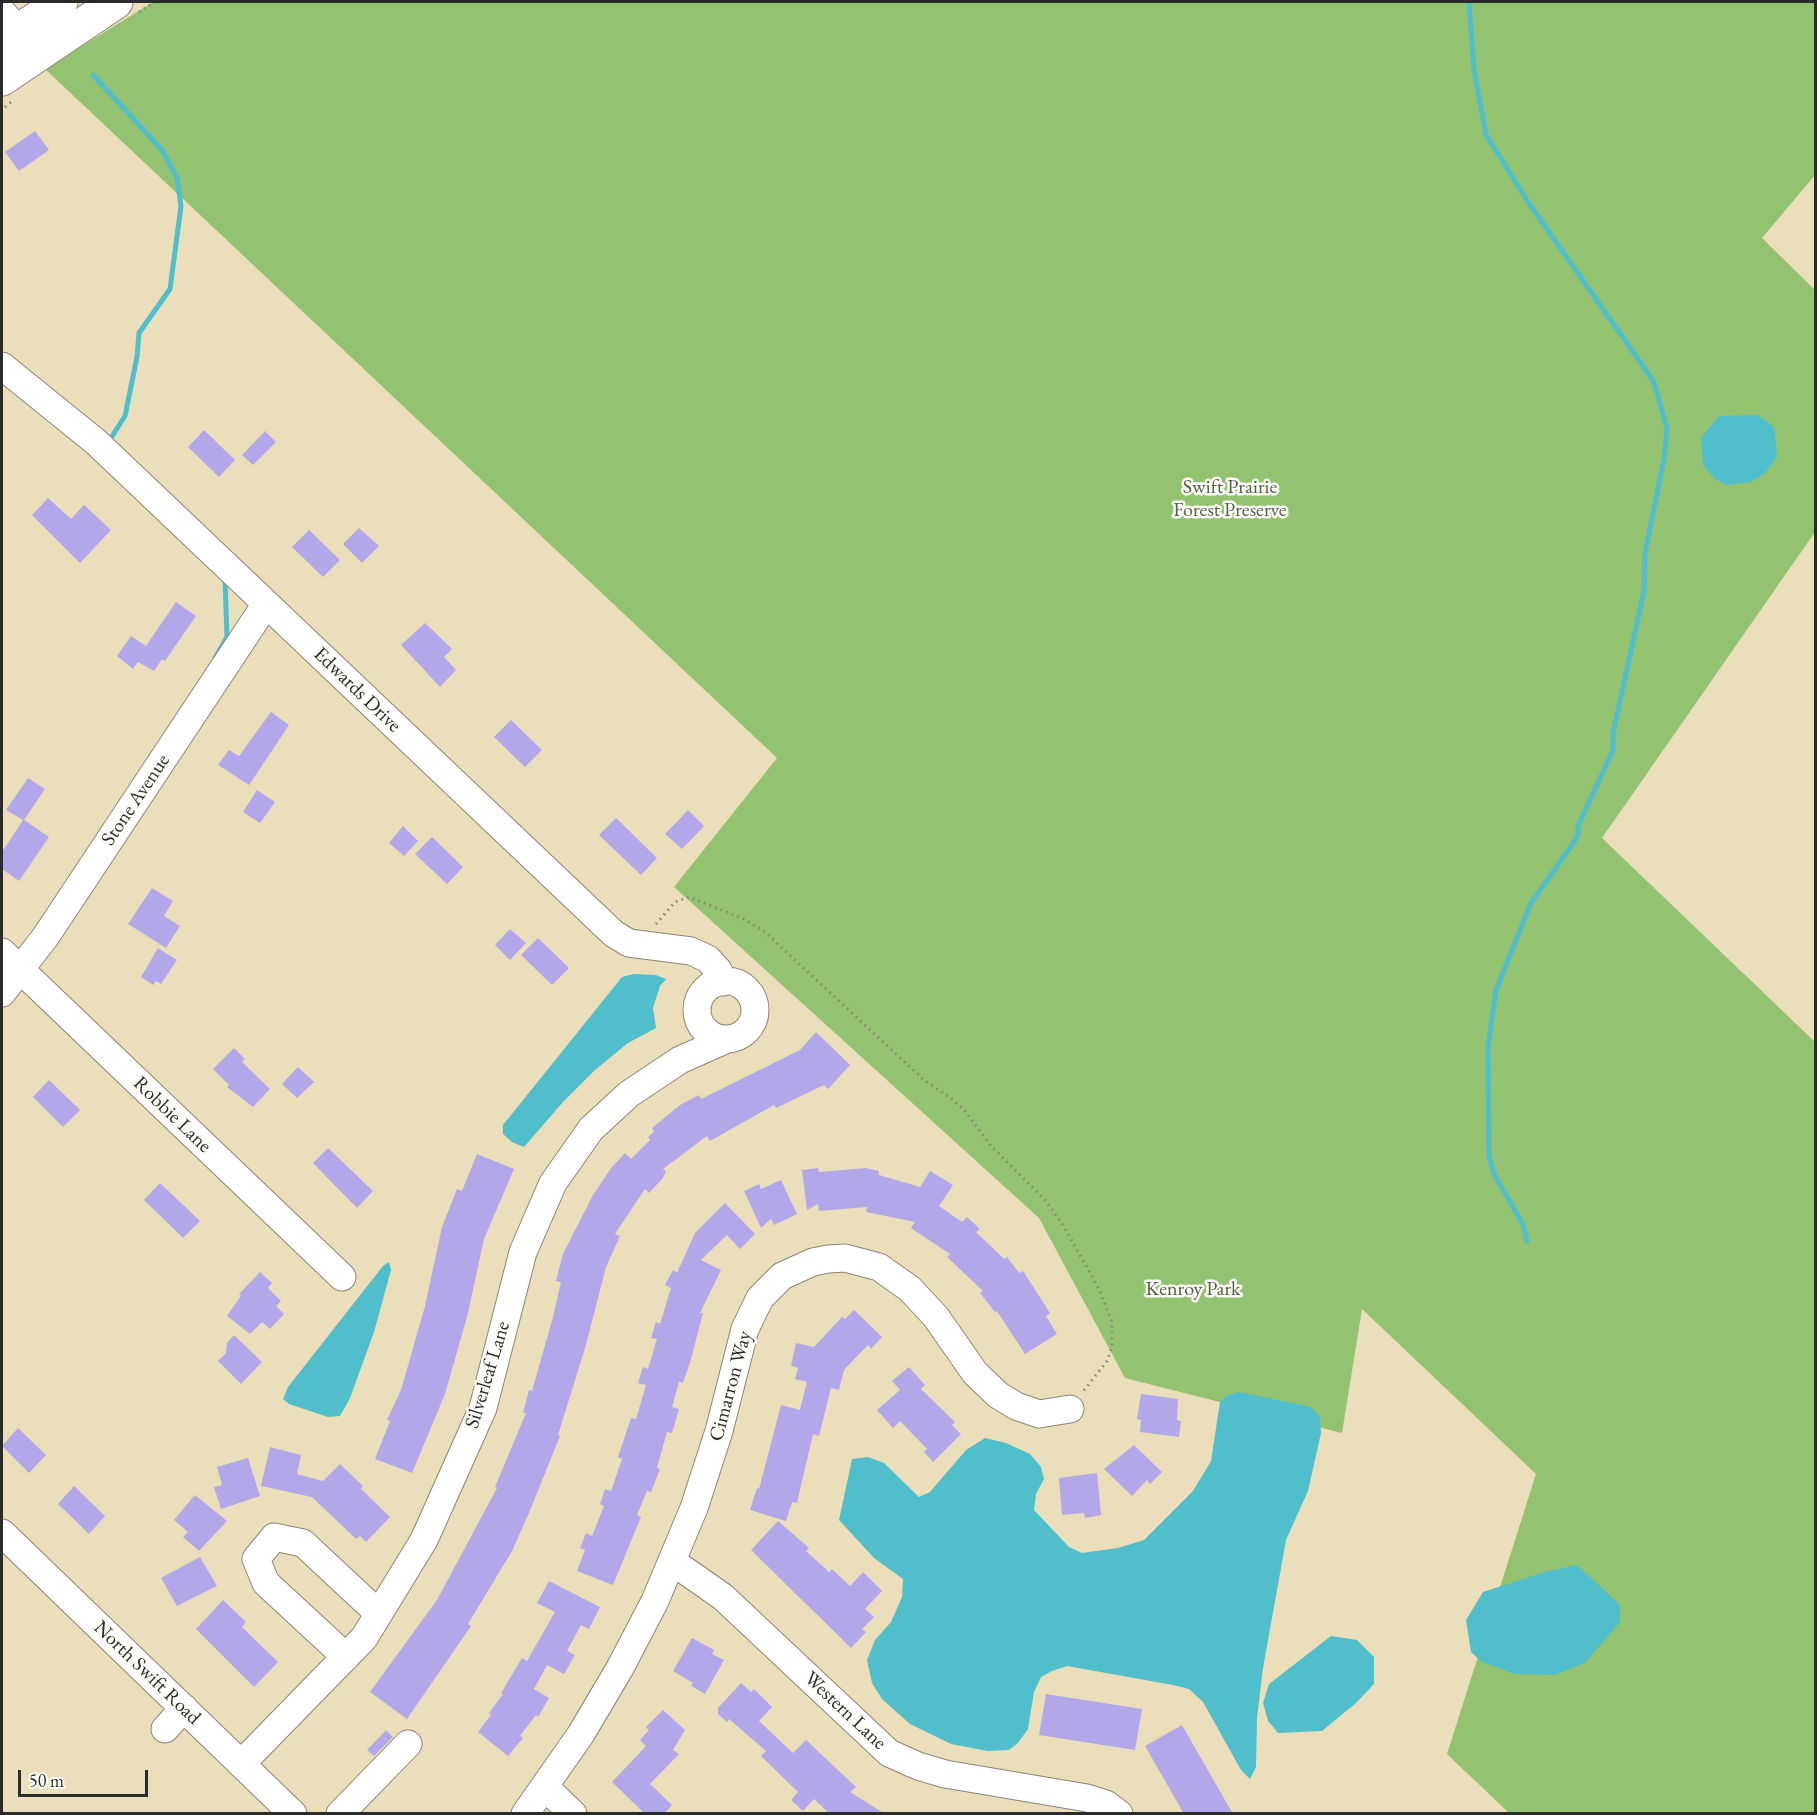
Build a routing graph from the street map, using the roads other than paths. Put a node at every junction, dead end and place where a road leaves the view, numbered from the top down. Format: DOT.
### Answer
graph roads {
  1 [pos="61,2"];
  2 [pos="116,2"];
  3 [pos="15,34"];
  4 [pos="2,79"];
  5 [pos="2,366"];
  6 [pos="266,604"];
  7 [pos="11,961"];
  8 [pos="723,982"];
  9 [pos="2,993"];
  10 [pos="725,1040"];
  11 [pos="342,1277"];
  12 [pos="1070,1409"];
  13 [pos="2,1533"];
  14 [pos="673,1562"];
  15 [pos="378,1613"];
  16 [pos="346,1657"];
  17 [pos="184,1708"];
  18 [pos="165,1730"];
  19 [pos="408,1744"];
  20 [pos="241,1764"];
  21 [pos="546,1788"];
  22 [pos="1118,1813"];
  23 [pos="293,1814"];
  24 [pos="340,1814"];
  25 [pos="525,1814"];
  26 [pos="573,1814"];
  1 -- 3 [label="main road"];
  2 -- 3 [label="main road"];
  3 -- 4 [label="main road"];
  5 -- 6 [label="street, Edwards Drive"];
  6 -- 7 [label="street, Stone Avenue"];
  6 -- 8 [label="street, Edwards Drive"];
  7 -- 9 [label="street, Stone Avenue"];
  7 -- 11 [label="street, Robbie Lane"];
  8 -- 10 [label="street"];
  8 -- 10 [label="street, Silverleaf Lane"];
  10 -- 15 [label="street, Silverleaf Lane"];
  12 -- 14 [label="street, Cimarron Way"];
  13 -- 17 [label="street, North Swift Road"];
  14 -- 21 [label="street, Cimarron Way"];
  14 -- 22 [label="street, Western Lane"];
  15 -- 16 [label="street, Silverleaf Lane"];
  15 -- 16 [label="street"];
  16 -- 20 [label="street, Silverleaf Lane"];
  17 -- 18 [label="street"];
  17 -- 20 [label="street, North Swift Road"];
  19 -- 24 [label="street"];
  20 -- 23 [label="street, North Swift Road"];
  21 -- 25 [label="street, Cimarron Way"];
  21 -- 26 [label="street"];
}
